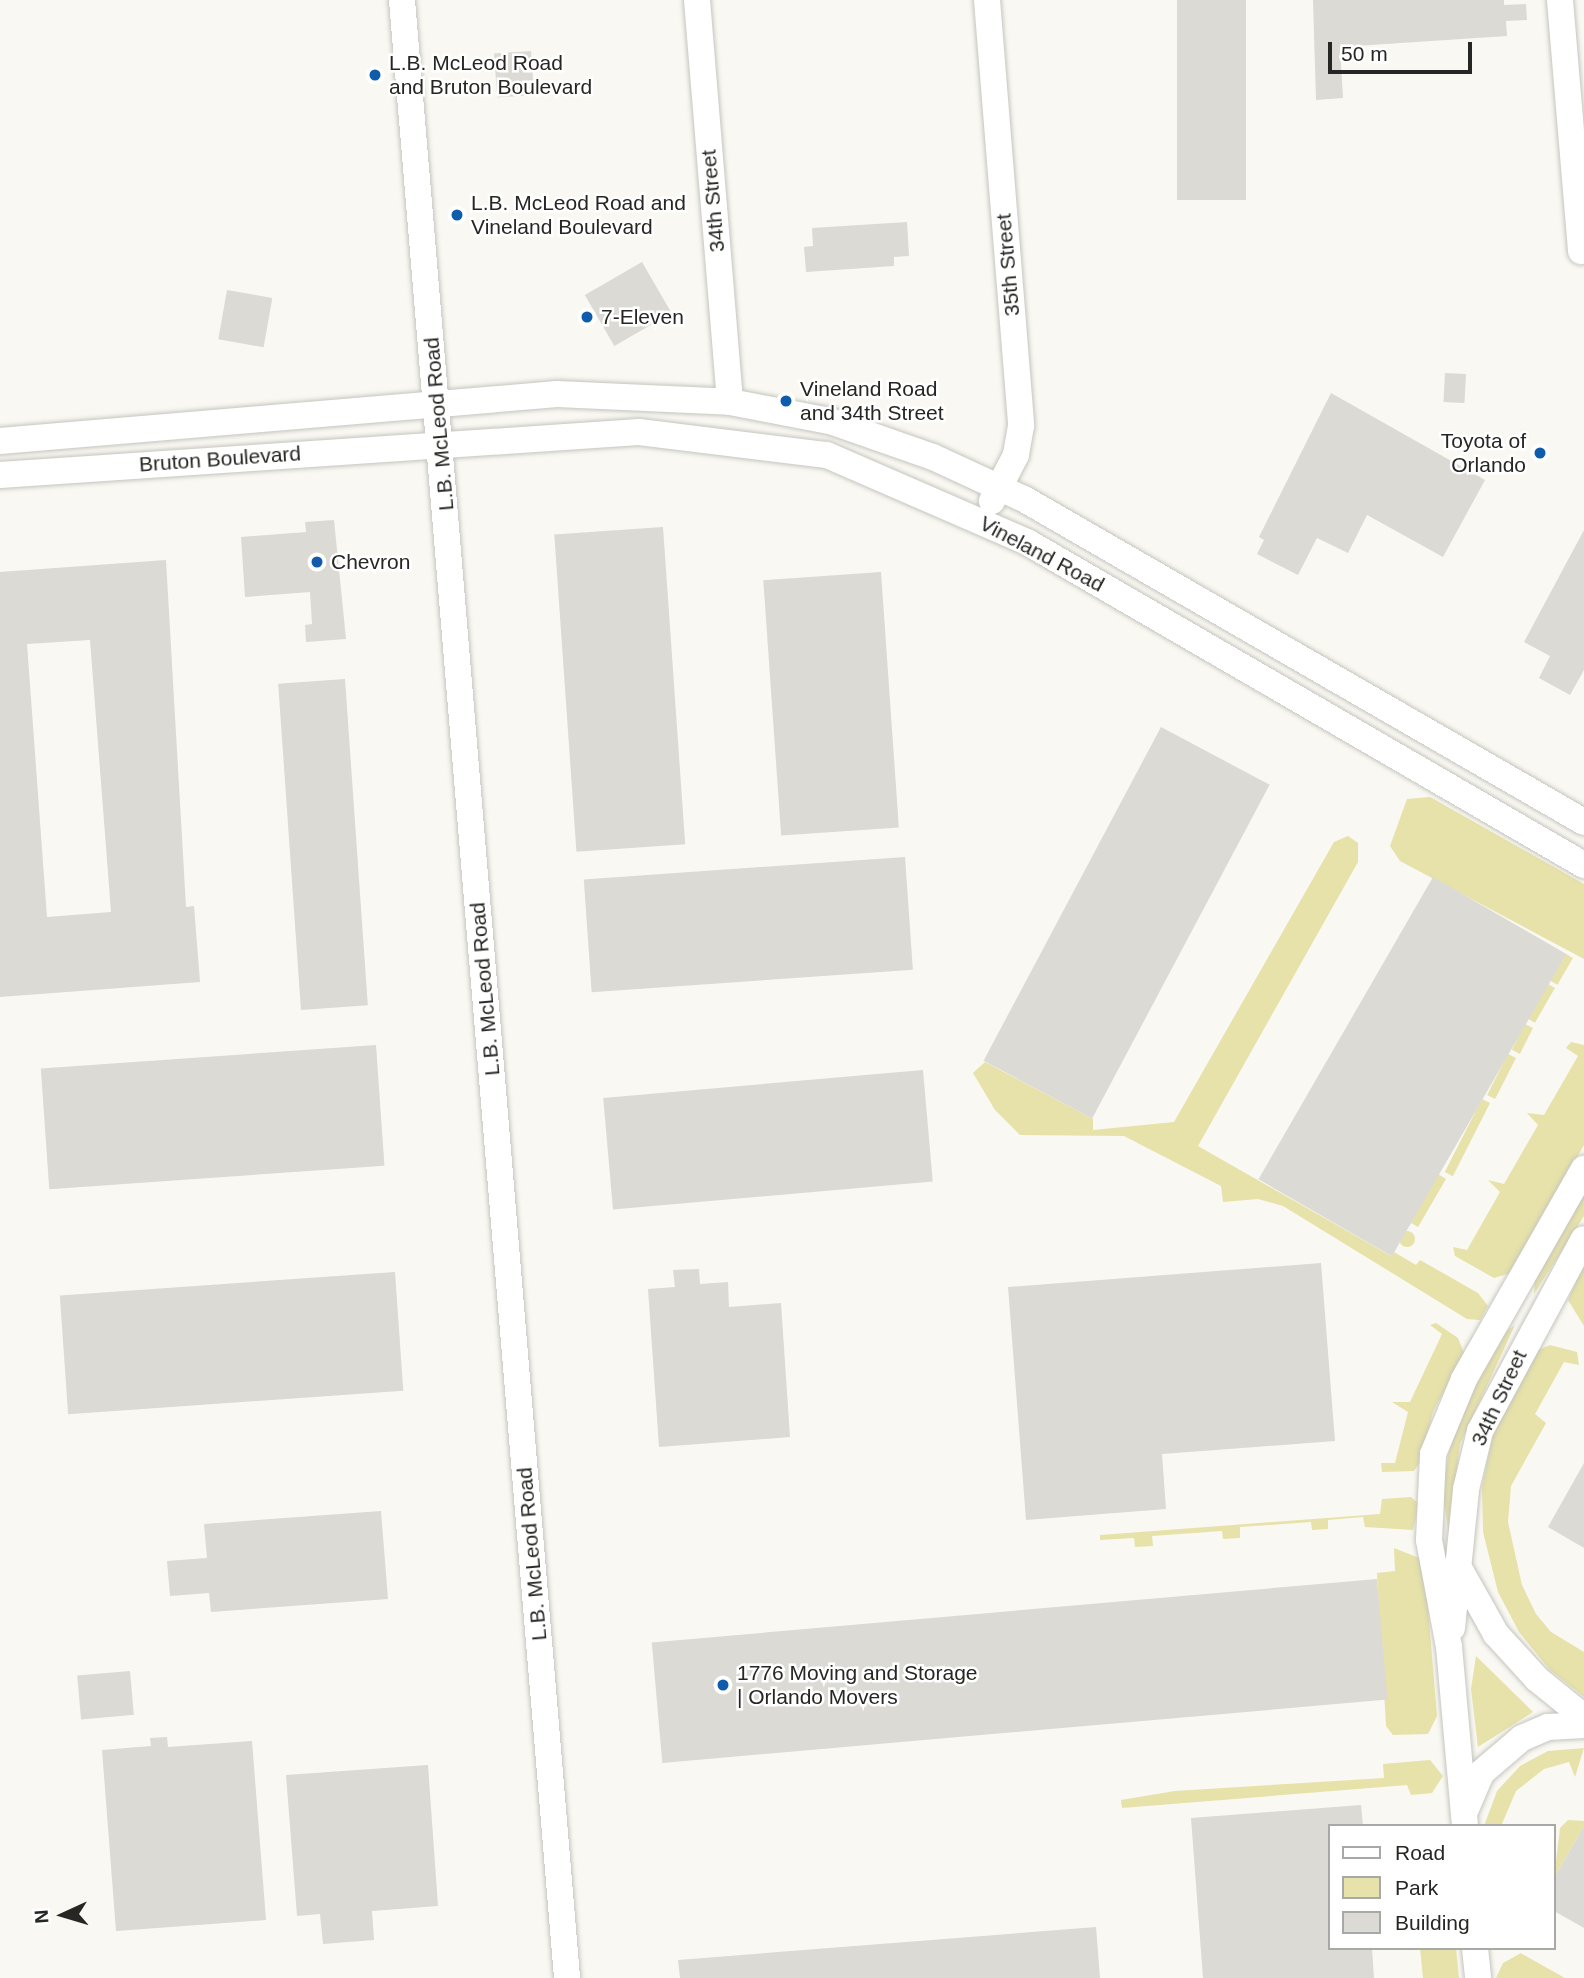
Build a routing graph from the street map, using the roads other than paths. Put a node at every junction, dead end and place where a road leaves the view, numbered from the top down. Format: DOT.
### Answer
graph roads {
  1 [pos="402,0"];
  2 [pos="697,0"];
  3 [pos="987,0"];
  4 [pos="1560,0"];
  5 [pos="1581,251"];
  6 [pos="730,402"];
  7 [pos="438,406"];
  8 [pos="0,441"];
  9 [pos="440,442"];
  10 [pos="0,475"];
  11 [pos="1000,488"];
  12 [pos="980,520"];
  13 [pos="1584,822"];
  14 [pos="1584,865"];
  15 [pos="1584,1169"];
  16 [pos="1584,1239"];
  17 [pos="1440,1430"];
  18 [pos="1467,1514"];
  19 [pos="1460,1571"];
  20 [pos="1449,1647"];
  21 [pos="1537,1679"];
  22 [pos="1584,1717"];
  23 [pos="1584,1725"];
  24 [pos="1465,1820"];
  25 [pos="1475,1950"];
  26 [pos="567,1978"];
  27 [pos="1478,1978"];
  1 -- 7 [label="street, L.B. McLeod Road"];
  2 -- 6 [label="street, 34th Street"];
  3 -- 11 [label="street, 35th Street"];
  4 -- 5 [label="street"];
  6 -- 7 [label="street, Vineland Road"];
  6 -- 11 [label="street, Vineland Road"];
  7 -- 8 [label="street, Bruton Boulevard"];
  7 -- 9 [label="street, L.B. McLeod Road"];
  9 -- 10 [label="street, Bruton Boulevard"];
  9 -- 12 [label="street, Vineland Road"];
  9 -- 26 [label="street, L.B. McLeod Road"];
  11 -- 12 [label="street, 35th Street"];
  11 -- 13 [label="street, Vineland Road"];
  12 -- 14 [label="street, Vineland Road"];
  15 -- 17 [label="street, 34th Street"];
  16 -- 18 [label="street, 34th Street"];
  17 -- 19 [label="street, 34th Street"];
  17 -- 20 [label="street, 34th Street"];
  18 -- 19 [label="street, 34th Street"];
  18 -- 21 [label="street"];
  19 -- 20 [label="street, 34th Street"];
  19 -- 21 [label="street, 34th Street"];
  20 -- 24 [label="street, 34th Street"];
  21 -- 22 [label="street"];
  23 -- 24 [label="street"];
  25 -- 27 [label="street"];
}
